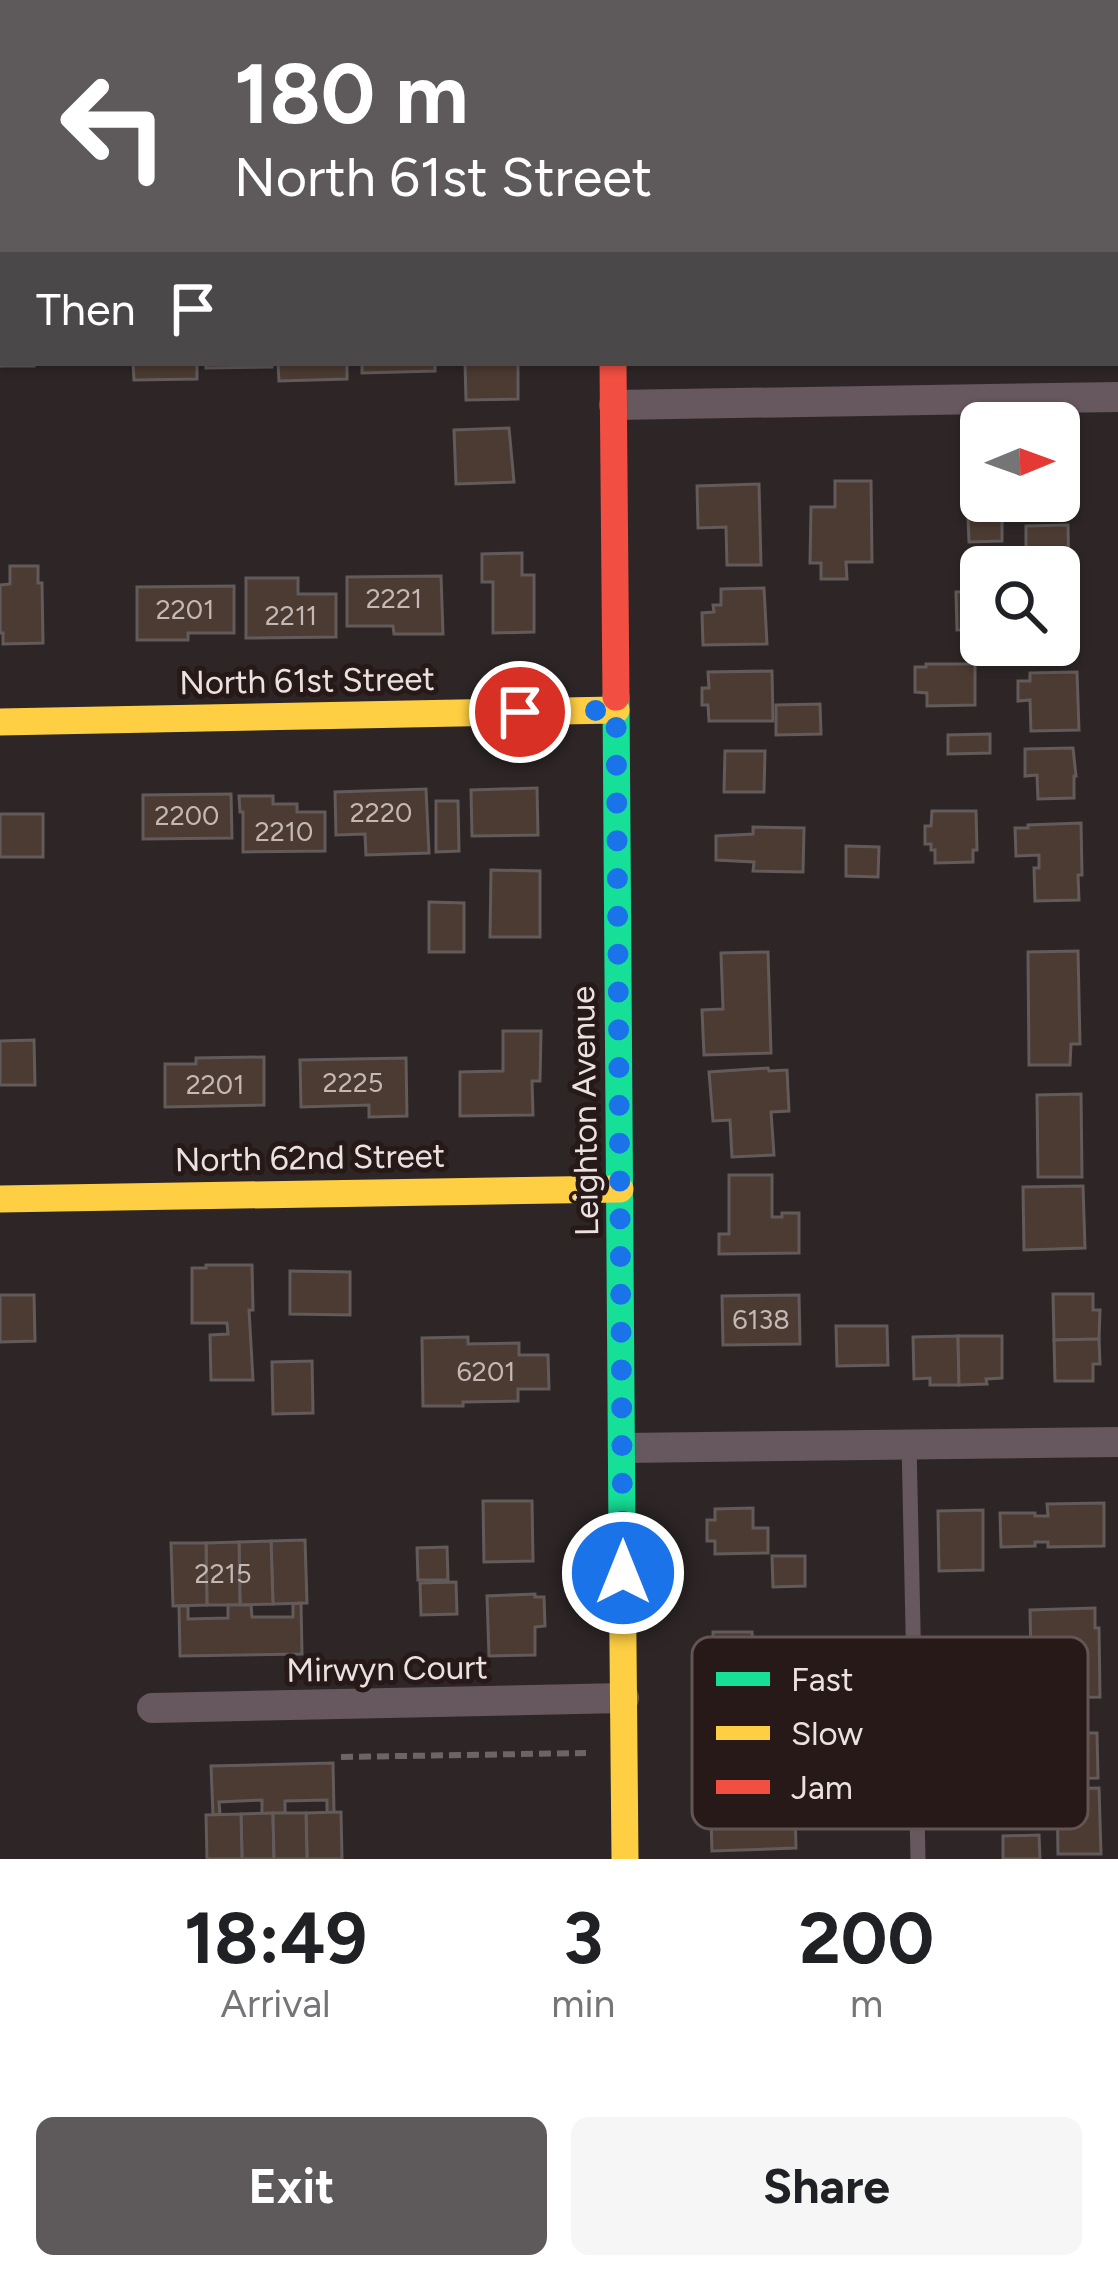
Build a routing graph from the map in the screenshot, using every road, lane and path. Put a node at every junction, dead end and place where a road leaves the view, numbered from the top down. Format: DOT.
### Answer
graph roads {
  1 [pos="614,366"];
  2 [pos="1118,397"];
  3 [pos="614,405"];
  4 [pos="616,710"];
  5 [pos="0,722"];
  6 [pos="620,1189"];
  7 [pos="0,1198"];
  8 [pos="1118,1442"];
  9 [pos="909,1443"];
  10 [pos="623,1448"];
  11 [pos="913,1637"];
  12 [pos="624,1698"];
  13 [pos="152,1708"];
  14 [pos="586,1753"];
  15 [pos="341,1757"];
  16 [pos="917,1829"];
  17 [pos="626,1859"];
  18 [pos="918,1859"];
  1 -- 3 [label="street, Leighton Avenue"];
  2 -- 3 [label="street"];
  3 -- 4 [label="street, Leighton Avenue"];
  4 -- 5 [label="street, North 61st Street"];
  4 -- 6 [label="street, Leighton Avenue"];
  6 -- 7 [label="street, North 62nd Street"];
  6 -- 10 [label="street, Leighton Avenue"];
  8 -- 9 [label="street"];
  9 -- 10 [label="street"];
  9 -- 11 [label="lane"];
  10 -- 12 [label="street, Leighton Avenue"];
  12 -- 13 [label="street, Mirwyn Court"];
  12 -- 17 [label="street, Leighton Avenue"];
  14 -- 15 [label="path"];
  16 -- 18 [label="lane"];
}
